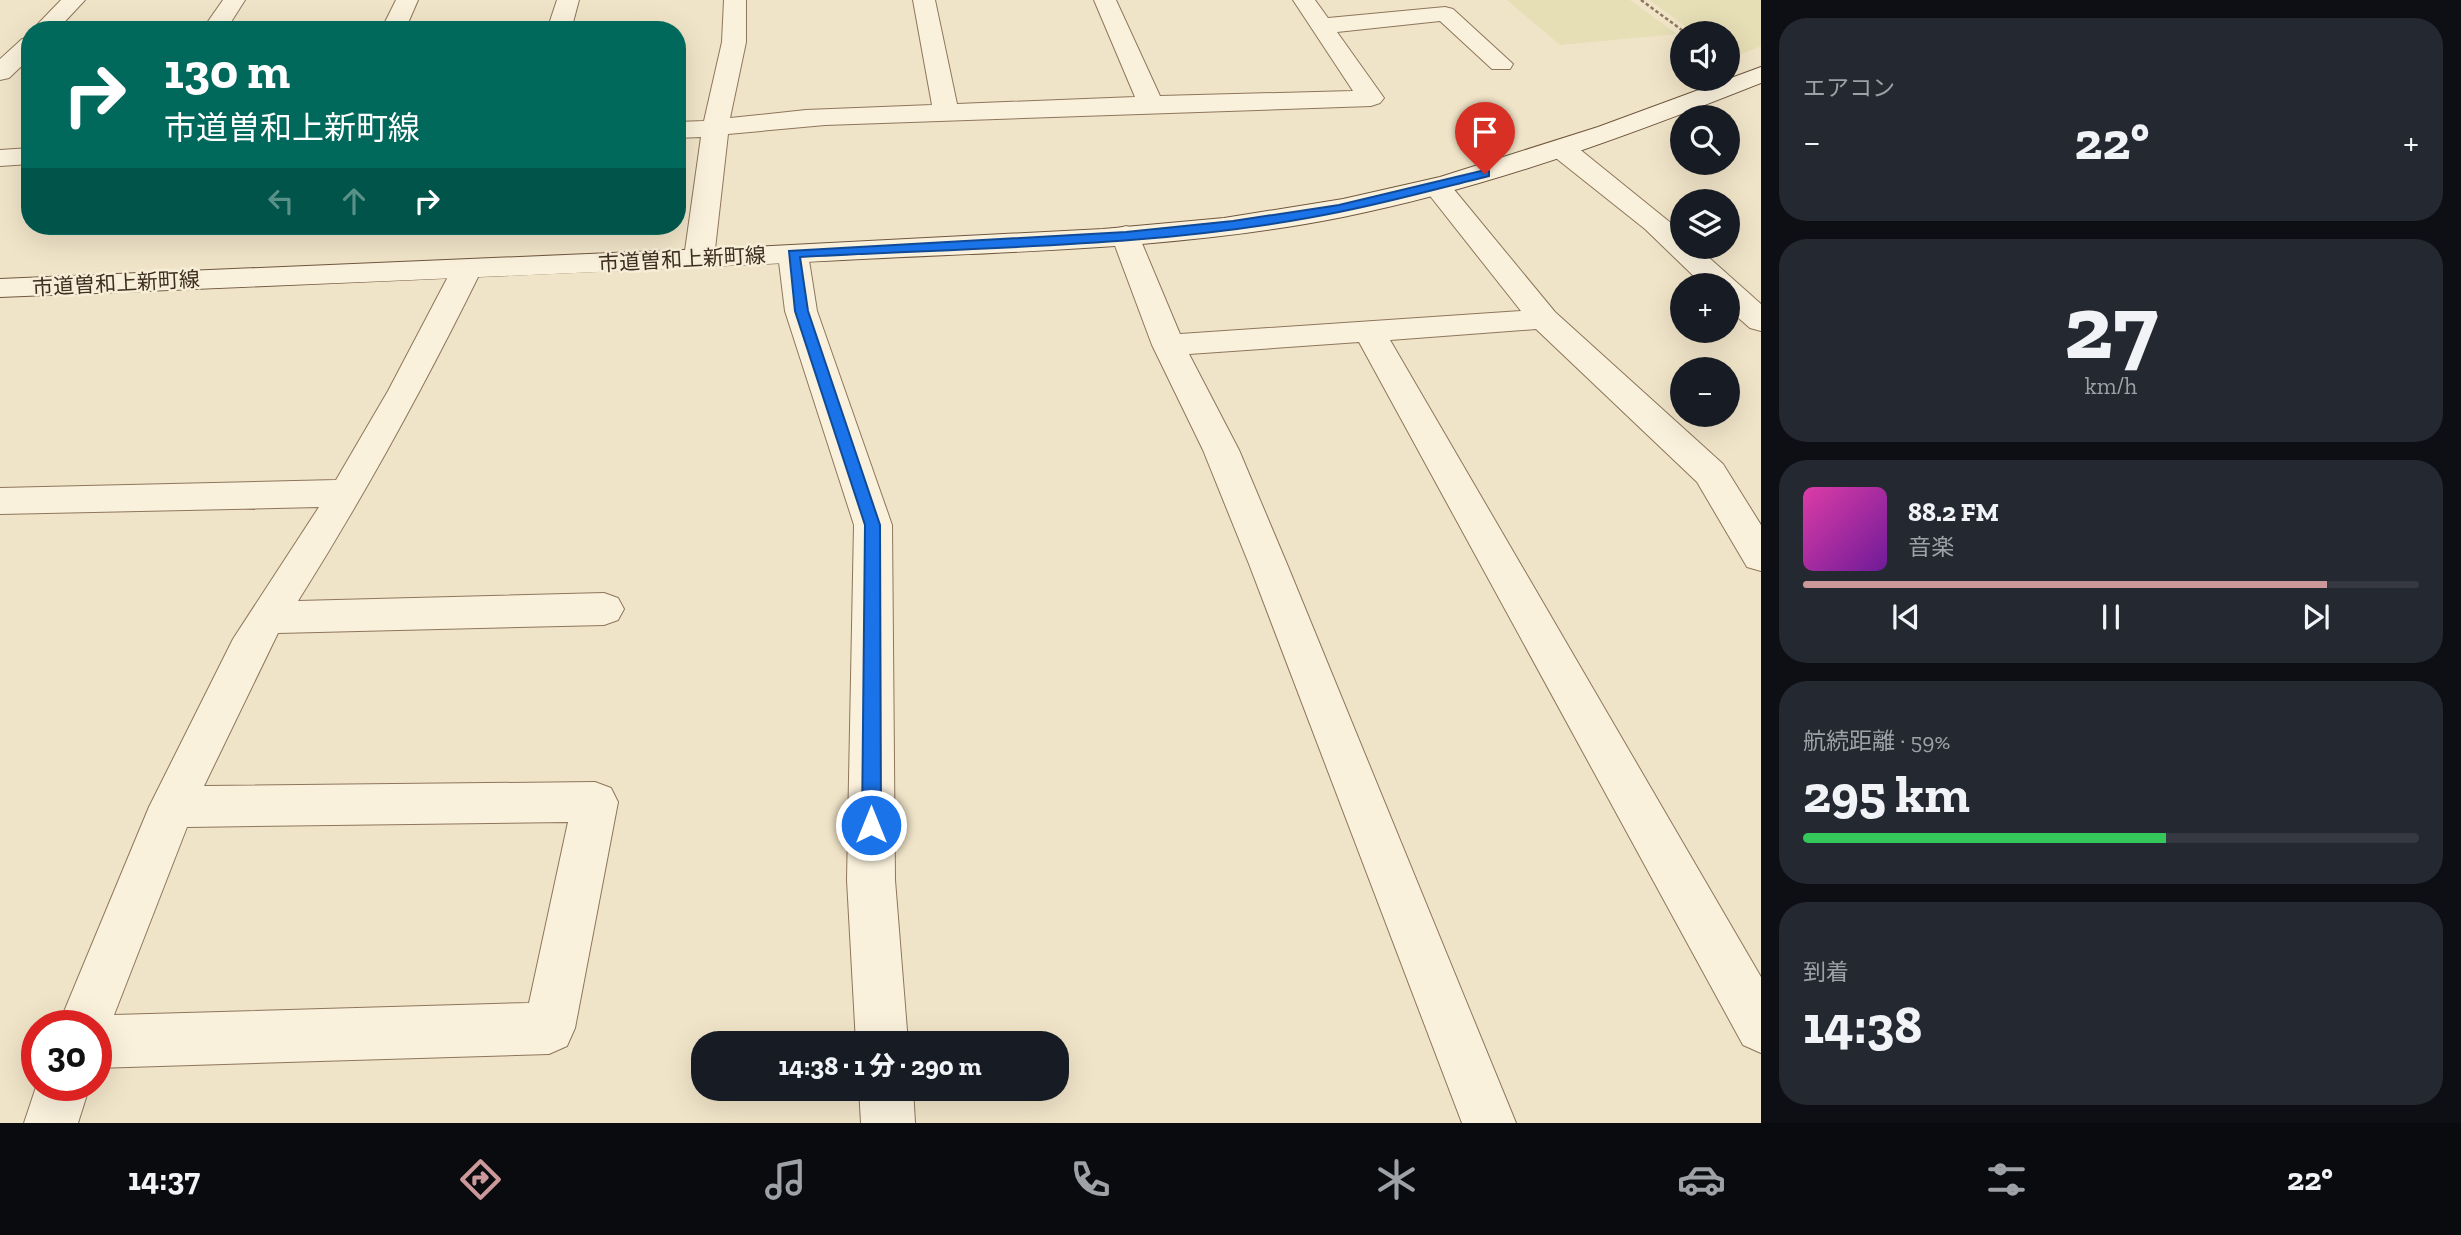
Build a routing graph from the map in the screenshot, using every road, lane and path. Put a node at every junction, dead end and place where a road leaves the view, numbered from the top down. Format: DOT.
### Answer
graph roads {
  1 [pos="74,0"];
  2 [pos="234,0"];
  3 [pos="407,0"];
  4 [pos="568,0"];
  5 [pos="735,0"];
  6 [pos="924,0"];
  7 [pos="1105,0"];
  8 [pos="1304,0"];
  9 [pos="1641,0"];
  10 [pos="53,21"];
  11 [pos="220,21"];
  12 [pos="397,21"];
  13 [pos="562,21"];
  14 [pos="1670,21"];
  15 [pos="1322,26"];
  16 [pos="21,53"];
  17 [pos="1502,64"];
  18 [pos="0,73"];
  19 [pos="1759,77"];
  20 [pos="1150,103"];
  21 [pos="946,111"];
  22 [pos="715,129"];
  23 [pos="686,130"];
  24 [pos="1562,149"];
  25 [pos="21,157"];
  26 [pos="0,158"];
  27 [pos="1437,187"];
  28 [pos="1126,236"];
  29 [pos="793,254"];
  30 [pos="699,258"];
  31 [pos="467,269"];
  32 [pos="1708,273"];
  33 [pos="0,288"];
  34 [pos="1740,302"];
  35 [pos="1544,318"];
  36 [pos="1761,321"];
  37 [pos="1369,331"];
  38 [pos="1168,345"];
  39 [pos="348,493"];
  40 [pos="0,501"];
  41 [pos="1761,557"];
  42 [pos="604,609"];
  43 [pos="267,618"];
  44 [pos="172,807"];
  45 [pos="90,1010"];
  46 [pos="1761,1027"];
  47 [pos="881,1031"];
  48 [pos="112,1042"];
  49 [pos="58,1101"];
  50 [pos="887,1101"];
  51 [pos="51,1123"];
  52 [pos="888,1123"];
  53 [pos="1489,1123"];
  1 -- 10 [label="street"];
  2 -- 11 [label="street"];
  3 -- 12 [label="street"];
  4 -- 13 [label="street"];
  5 -- 22 [label="street"];
  6 -- 21 [label="street"];
  7 -- 20 [label="street"];
  8 -- 15 [label="street"];
  9 -- 14 [label="path"];
  15 -- 17 [label="street"];
  15 -- 20 [label="street"];
  16 -- 18 [label="street"];
  19 -- 24 [label="street, 市道曽和上新町線"];
  20 -- 21 [label="street"];
  21 -- 22 [label="street"];
  22 -- 23 [label="street"];
  22 -- 30 [label="street"];
  24 -- 27 [label="street, 市道曽和上新町線"];
  24 -- 32 [label="street"];
  25 -- 26 [label="street"];
  27 -- 28 [label="street, 市道曽和上新町線"];
  27 -- 35 [label="street"];
  28 -- 29 [label="street, 市道曽和上新町線"];
  28 -- 38 [label="street"];
  29 -- 30 [label="street, 市道曽和上新町線"];
  29 -- 47 [label="street"];
  30 -- 31 [label="street, 市道曽和上新町線"];
  31 -- 33 [label="street, 市道曽和上新町線"];
  31 -- 39 [label="street"];
  34 -- 36 [label="street"];
  35 -- 37 [label="street"];
  35 -- 41 [label="street"];
  37 -- 38 [label="street"];
  37 -- 46 [label="street"];
  38 -- 53 [label="street"];
  39 -- 40 [label="street"];
  39 -- 43 [label="street"];
  42 -- 43 [label="street"];
  43 -- 44 [label="street"];
  44 -- 45 [label="street"];
  44 -- 48 [label="street"];
  49 -- 51 [label="street"];
  50 -- 52 [label="street"];
}
